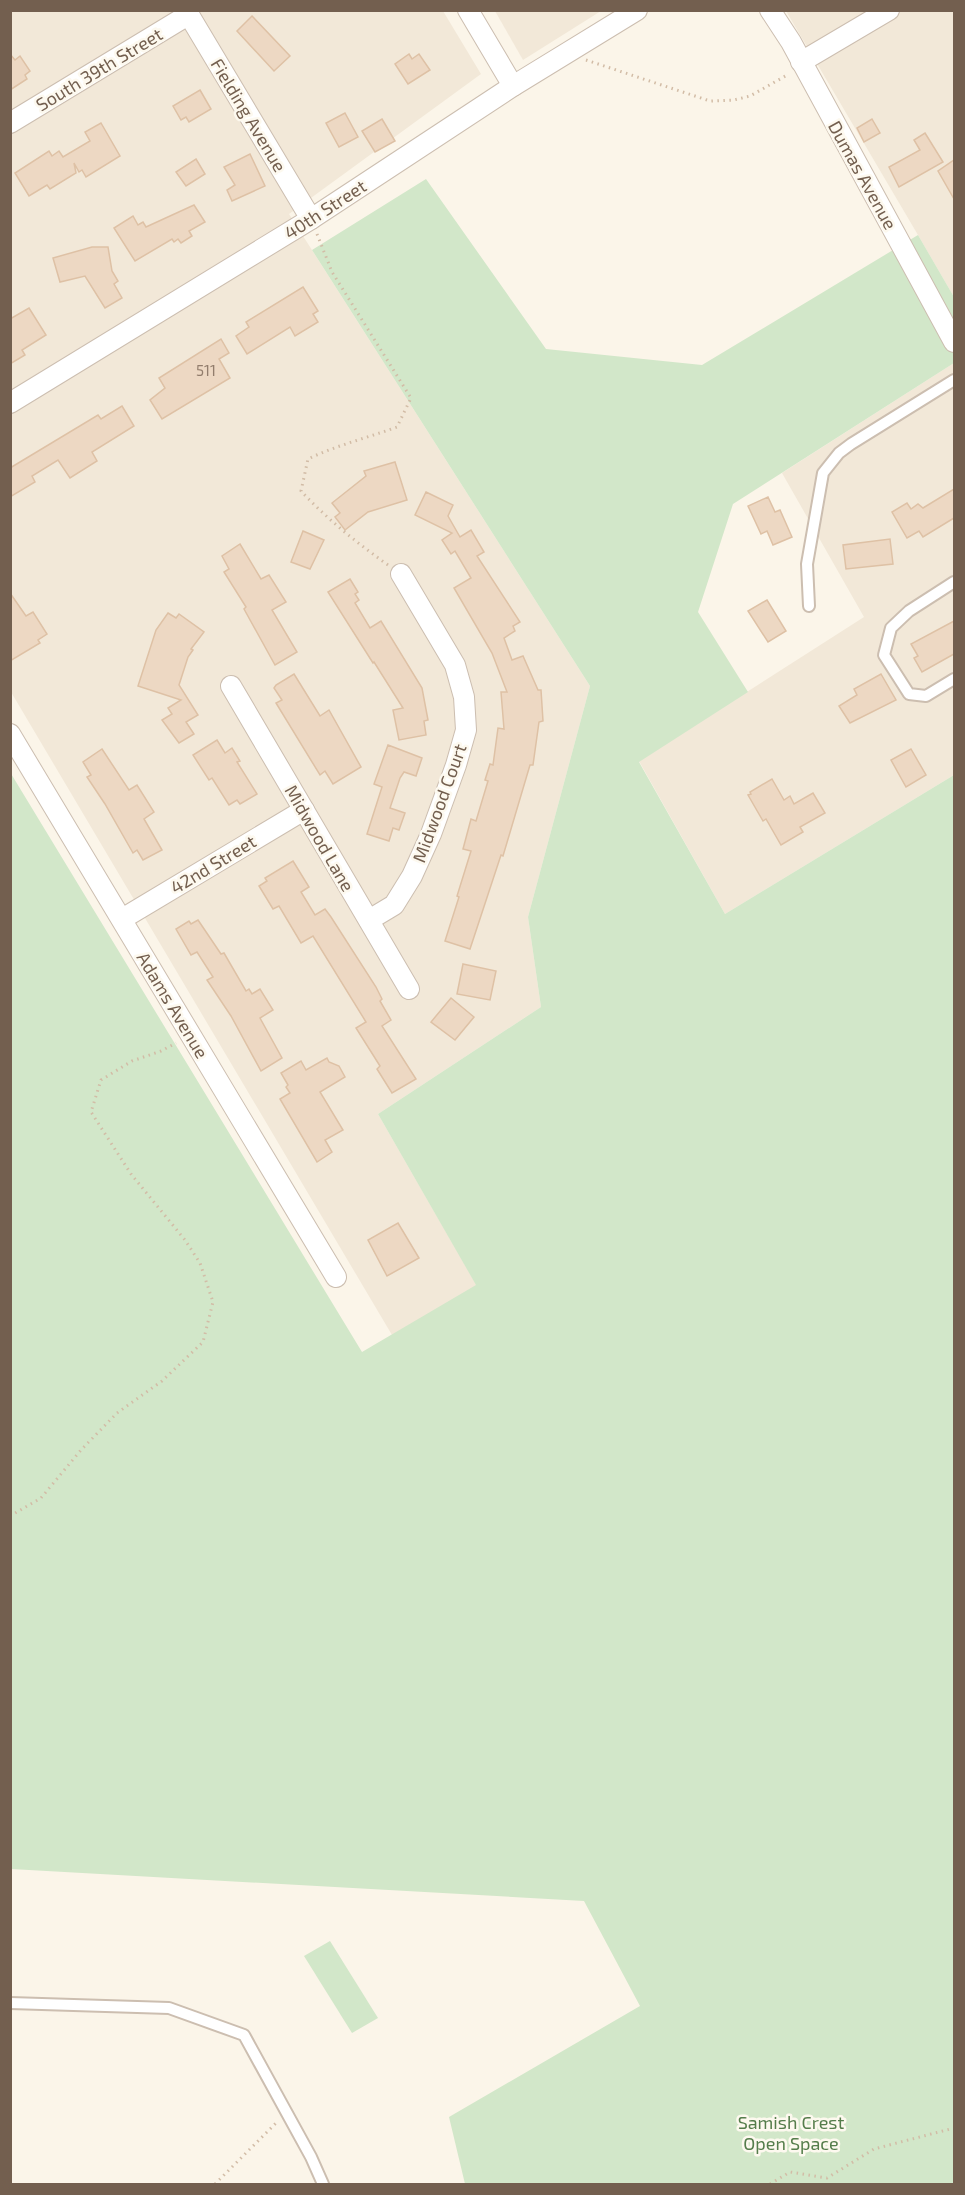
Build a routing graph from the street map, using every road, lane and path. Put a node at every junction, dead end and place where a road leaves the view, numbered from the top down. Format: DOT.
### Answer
graph roads {
  1 [pos="468,10"];
  2 [pos="637,10"];
  3 [pos="770,10"];
  4 [pos="890,10"];
  5 [pos="187,13"];
  6 [pos="567,54"];
  7 [pos="802,63"];
  8 [pos="513,86"];
  9 [pos="10,123"];
  10 [pos="311,219"];
  11 [pos="954,342"];
  12 [pos="954,380"];
  13 [pos="10,403"];
  14 [pos="401,574"];
  15 [pos="954,582"];
  16 [pos="809,606"];
  17 [pos="954,679"];
  18 [pos="231,686"];
  19 [pos="10,734"];
  20 [pos="304,810"];
  21 [pos="122,919"];
  22 [pos="369,920"];
  23 [pos="409,989"];
  24 [pos="190,1034"];
  25 [pos="336,1277"];
  26 [pos="10,1516"];
  27 [pos="10,2003"];
  28 [pos="286,2113"];
  29 [pos="954,2128"];
  30 [pos="215,2184"];
  31 [pos="324,2184"];
  32 [pos="770,2184"];
  1 -- 8 [label="street"];
  2 -- 6 [label="street, 40th Street"];
  3 -- 7 [label="street, Dumas Avenue"];
  4 -- 7 [label="street"];
  5 -- 9 [label="street, South 39th Street"];
  5 -- 10 [label="street, Fielding Avenue"];
  6 -- 7 [label="path"];
  6 -- 8 [label="street, 40th Street"];
  7 -- 11 [label="street, Dumas Avenue"];
  8 -- 10 [label="street, 40th Street"];
  10 -- 13 [label="street, 40th Street"];
  10 -- 14 [label="path"];
  12 -- 16 [label="lane"];
  14 -- 22 [label="street, Midwood Court"];
  15 -- 17 [label="lane"];
  18 -- 20 [label="street, Midwood Lane"];
  19 -- 21 [label="street, Adams Avenue"];
  20 -- 21 [label="street, 42nd Street"];
  20 -- 22 [label="street, Midwood Lane"];
  21 -- 24 [label="street, Adams Avenue"];
  22 -- 23 [label="street, Midwood Lane"];
  24 -- 25 [label="street, Adams Avenue"];
  24 -- 26 [label="path"];
  27 -- 28 [label="lane"];
  28 -- 30 [label="path"];
  28 -- 31 [label="lane"];
  29 -- 32 [label="path"];
}
